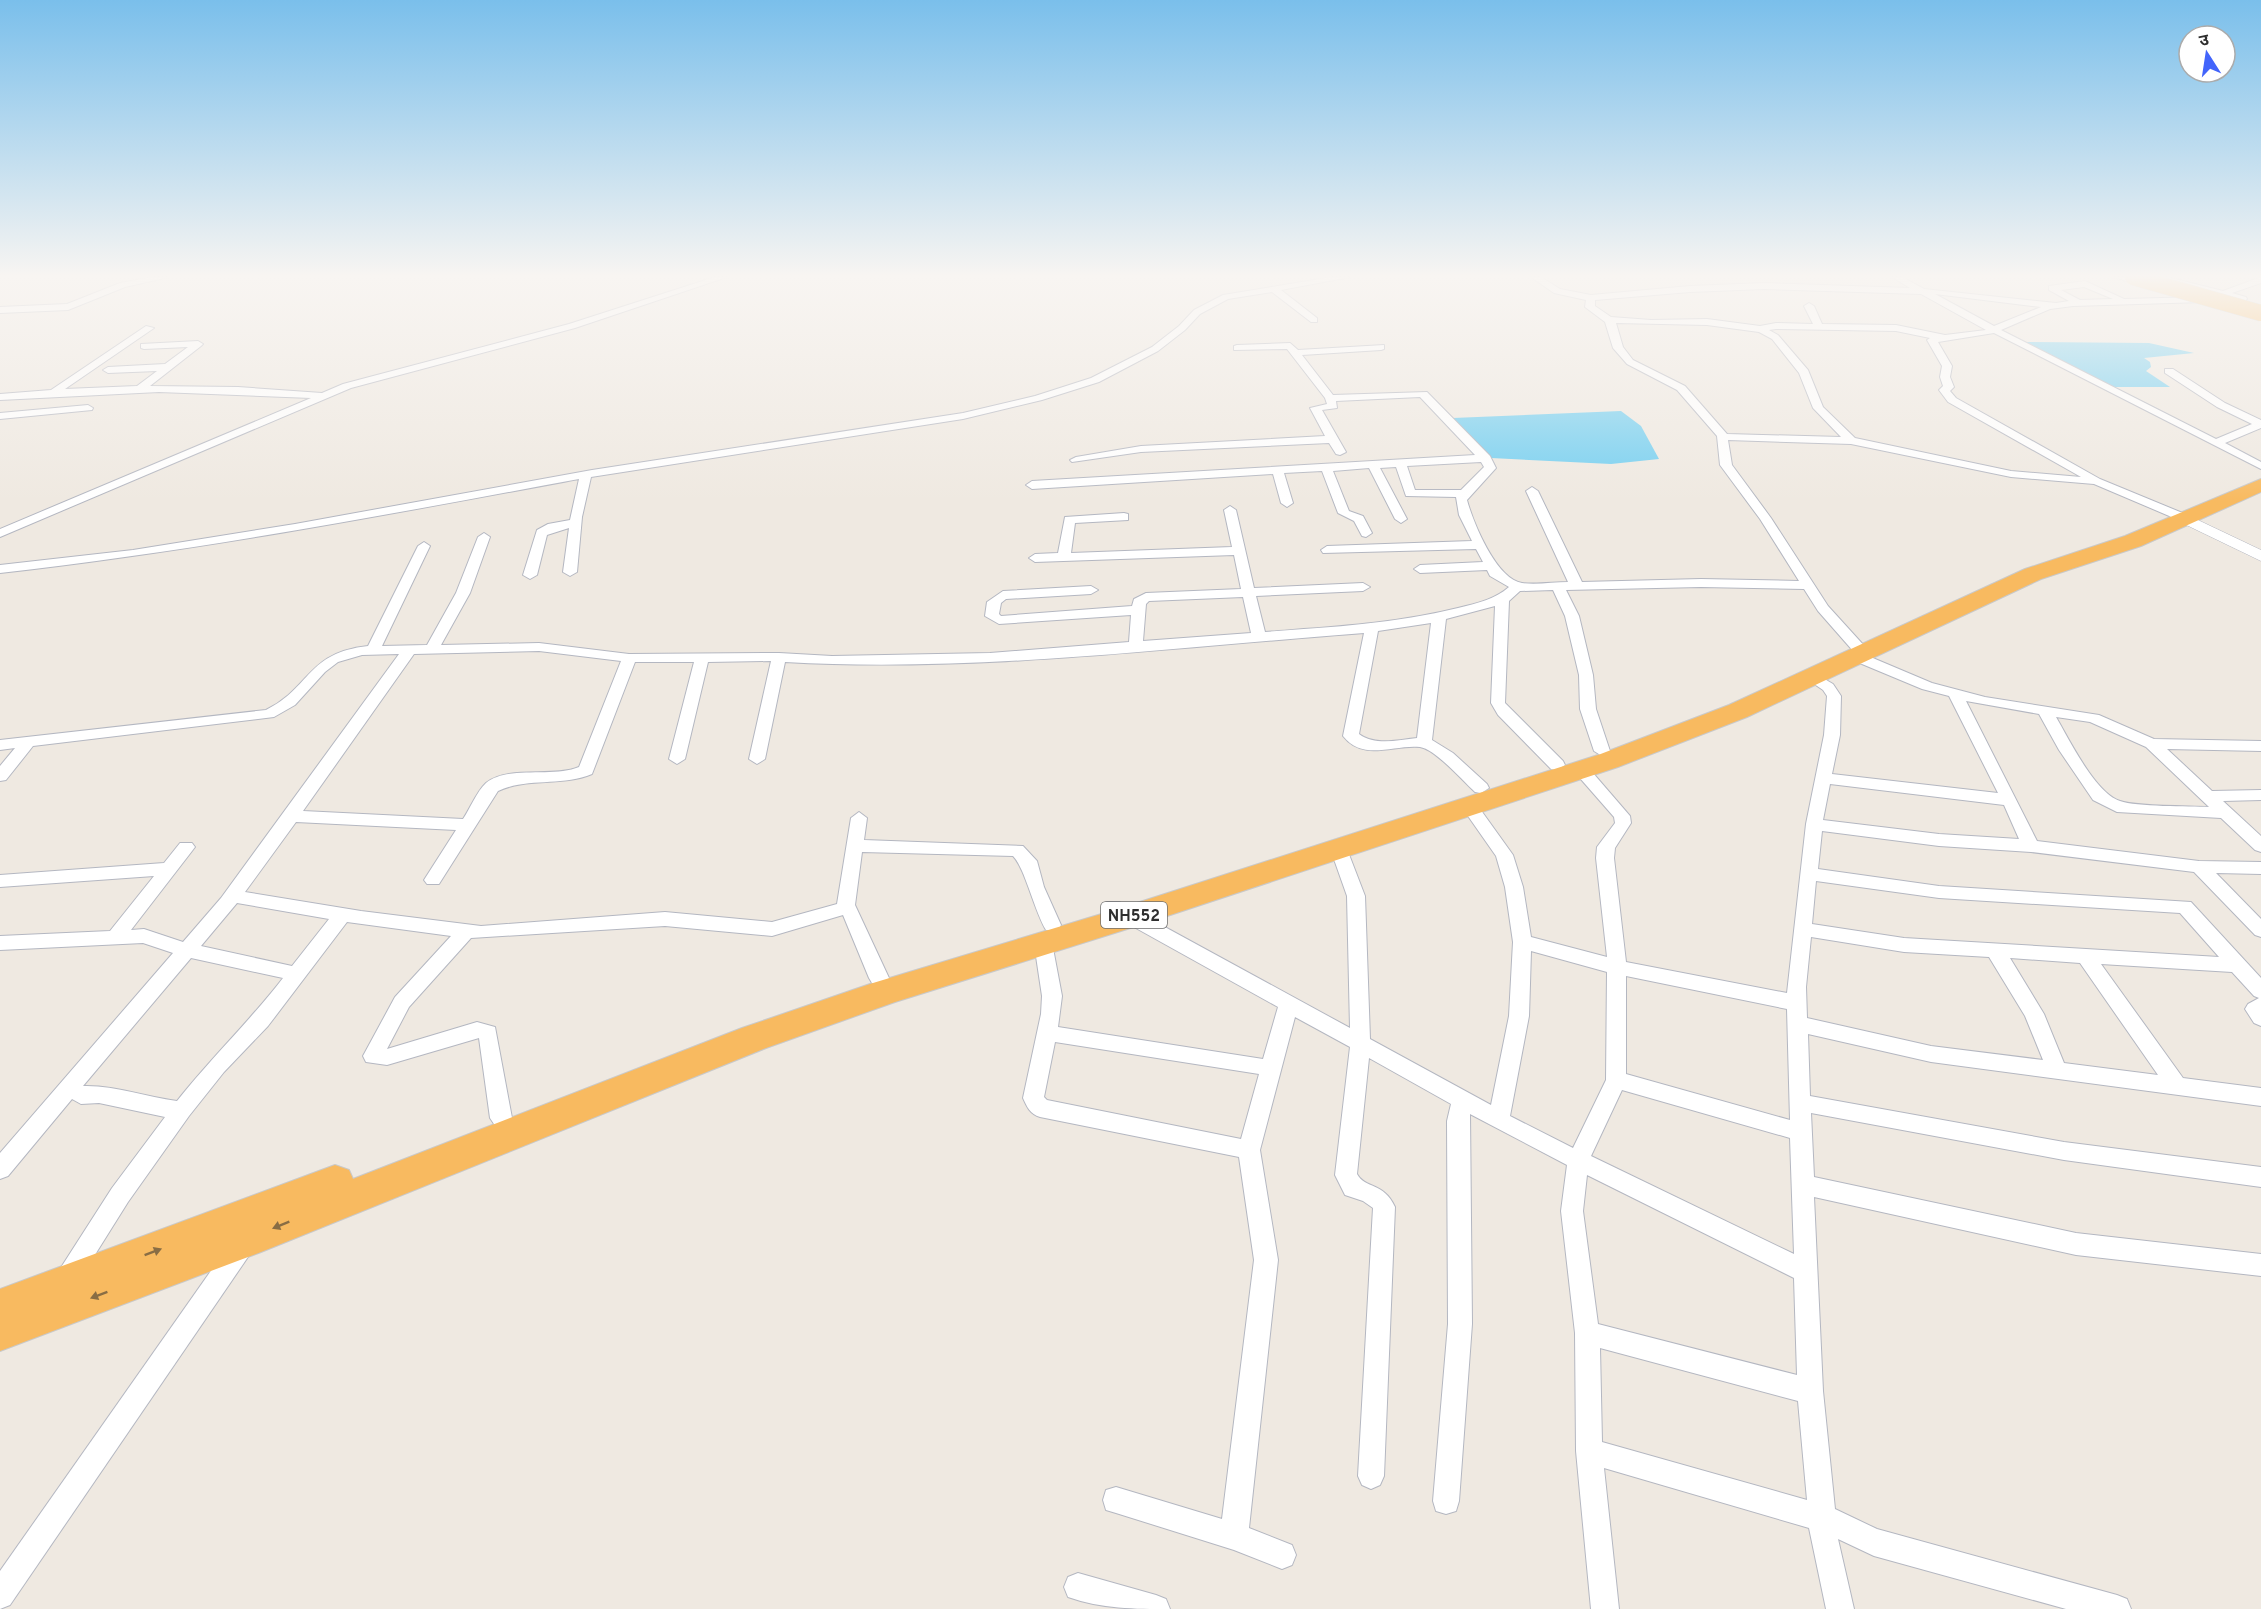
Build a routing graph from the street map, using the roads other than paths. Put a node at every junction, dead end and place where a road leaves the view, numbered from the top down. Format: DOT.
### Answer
graph roads {
  1 [pos="113,352"];
  2 [pos="186,352"];
  3 [pos="188,352"];
  4 [pos="474,352"];
  5 [pos="1148,352"];
  6 [pos="1309,352"];
  7 [pos="1622,352"];
  8 [pos="1788,352"];
  9 [pos="1937,352"];
  10 [pos="2030,352"];
  11 [pos="1296,353"];
  12 [pos="132,354"];
  13 [pos="169,367"];
  14 [pos="108,370"];
  15 [pos="2169,371"];
  16 [pos="142,387"];
  17 [pos="54,392"];
  18 [pos="322,396"];
  19 [pos="0,397"];
  20 [pos="1330,398"];
  21 [pos="88,408"];
  22 [pos="0,416"];
  23 [pos="2261,424"];
  24 [pos="1723,437"];
  25 [pos="1333,439"];
  26 [pos="1851,441"];
  27 [pos="2216,443"];
  28 [pos="1340,452"];
  29 [pos="1486,458"];
  30 [pos="1076,460"];
  31 [pos="1400,462"];
  32 [pos="1372,464"];
  33 [pos="2261,466"];
  34 [pos="1326,467"];
  35 [pos="1278,471"];
  36 [pos="586,474"];
  37 [pos="2261,474"];
  38 [pos="2096,481"];
  39 [pos="2261,484"];
  40 [pos="1032,485"];
  41 [pos="1532,491"];
  42 [pos="1388,493"];
  43 [pos="1410,493"];
  44 [pos="1464,494"];
  45 [pos="1287,503"];
  46 [pos="1230,510"];
  47 [pos="2175,515"];
  48 [pos="1124,517"];
  49 [pos="1401,519"];
  50 [pos="576,523"];
  51 [pos="0,533"];
  52 [pos="1366,533"];
  53 [pos="484,537"];
  54 [pos="1480,545"];
  55 [pos="424,546"];
  56 [pos="1239,550"];
  57 [pos="1327,550"];
  58 [pos="2261,556"];
  59 [pos="1064,557"];
  60 [pos="1035,558"];
  61 [pos="1491,566"];
  62 [pos="0,569"];
  63 [pos="1420,569"];
  64 [pos="570,572"];
  65 [pos="530,575"];
  66 [pos="1808,585"];
  67 [pos="1558,586"];
  68 [pos="1577,586"];
  69 [pos="1363,587"];
  70 [pos="1517,587"];
  71 [pos="1091,590"];
  72 [pos="1250,593"];
  73 [pos="1502,600"];
  74 [pos="1138,610"];
  75 [pos="1439,617"];
  76 [pos="1372,628"];
  77 [pos="1259,638"];
  78 [pos="1136,646"];
  79 [pos="432,648"];
  80 [pos="410,649"];
  81 [pos="373,650"];
  82 [pos="1858,651"];
  83 [pos="779,657"];
  84 [pos="629,658"];
  85 [pos="702,658"];
  86 [pos="1811,676"];
  87 [pos="1955,694"];
  88 [pos="2045,711"];
  89 [pos="29,741"];
  90 [pos="1424,742"];
  91 [pos="2152,744"];
  92 [pos="0,745"];
  93 [pos="2261,746"];
  94 [pos="677,759"];
  95 [pos="757,759"];
  96 [pos="1580,762"];
  97 [pos="0,776"];
  98 [pos="1824,778"];
  99 [pos="2261,795"];
  100 [pos="2208,796"];
  101 [pos="1475,797"];
  102 [pos="2009,800"];
  103 [pos="2225,813"];
  104 [pos="291,816"];
  105 [pos="859,818"];
  106 [pos="1814,824"];
  107 [pos="468,825"];
  108 [pos="854,846"];
  109 [pos="2031,846"];
  110 [pos="2261,846"];
  111 [pos="186,847"];
  112 [pos="1339,848"];
  113 [pos="2199,867"];
  114 [pos="2261,868"];
  115 [pos="167,869"];
  116 [pos="1808,874"];
  117 [pos="433,880"];
  118 [pos="0,881"];
  119 [pos="233,896"];
  120 [pos="845,908"];
  121 [pos="1121,912"];
  122 [pos="342,915"];
  123 [pos="1802,929"];
  124 [pos="2261,930"];
  125 [pos="467,931"];
  126 [pos="1048,934"];
  127 [pos="117,935"];
  128 [pos="1522,942"];
  129 [pos="0,943"];
  130 [pos="186,950"];
  131 [pos="1996,952"];
  132 [pos="2086,957"];
  133 [pos="2237,965"];
  134 [pos="1617,967"];
  135 [pos="296,974"];
  136 [pos="879,978"];
  137 [pos="2261,991"];
  138 [pos="1288,1005"];
  139 [pos="2261,1005"];
  140 [pos="1798,1014"];
  141 [pos="2261,1018"];
  142 [pos="1047,1033"];
  143 [pos="1360,1045"];
  144 [pos="1271,1068"];
  145 [pos="2058,1072"];
  146 [pos="1616,1080"];
  147 [pos="2176,1085"];
  148 [pos="81,1095"];
  149 [pos="2261,1097"];
  150 [pos="1462,1100"];
  151 [pos="1802,1103"];
  152 [pos="183,1110"];
  153 [pos="501,1118"];
  154 [pos="1499,1120"];
  155 [pos="1802,1132"];
  156 [pos="1249,1150"];
  157 [pos="1578,1161"];
  158 [pos="0,1169"];
  159 [pos="2261,1177"];
  160 [pos="1802,1184"];
  161 [pos="247,1239"];
  162 [pos="2261,1265"];
  163 [pos="1807,1272"];
  164 [pos="62,1287"];
  165 [pos="4,1328"];
  166 [pos="1587,1333"];
  167 [pos="1810,1391"];
  168 [pos="1589,1451"];
  169 [pos="1371,1476"];
  170 [pos="1116,1500"];
  171 [pos="1446,1501"];
  172 [pos="1823,1518"];
  173 [pos="1234,1536"];
  174 [pos="1282,1555"];
  175 [pos="1078,1587"];
  176 [pos="0,1595"];
  177 [pos="1156,1609"];
  178 [pos="1605,1609"];
  179 [pos="1840,1609"];
  180 [pos="2117,1609"];
  1 -- 17 [label="street"];
  2 -- 12 [label="street"];
  3 -- 13 [label="street"];
  4 -- 18 [label="street"];
  5 -- 36 [label="street"];
  6 -- 11 [label="street"];
  7 -- 24 [label="street"];
  8 -- 26 [label="street"];
  9 -- 38 [label="street"];
  10 -- 27 [label="street"];
  11 -- 20 [label="street"];
  13 -- 14 [label="street"];
  13 -- 16 [label="street"];
  15 -- 23 [label="street"];
  16 -- 17 [label="street"];
  16 -- 18 [label="street"];
  17 -- 19 [label="street"];
  18 -- 51 [label="street"];
  20 -- 25 [label="street"];
  20 -- 29 [label="street"];
  21 -- 22 [label="street"];
  23 -- 27 [label="street"];
  24 -- 26 [label="street"];
  24 -- 66 [label="street"];
  25 -- 28 [label="street"];
  25 -- 30 [label="street"];
  26 -- 38 [label="street"];
  27 -- 33 [label="street"];
  29 -- 31 [label="street"];
  29 -- 44 [label="street"];
  31 -- 32 [label="street"];
  31 -- 43 [label="street"];
  32 -- 34 [label="street"];
  32 -- 42 [label="street"];
  34 -- 35 [label="street"];
  34 -- 52 [label="street"];
  35 -- 40 [label="street"];
  35 -- 45 [label="street"];
  36 -- 50 [label="street"];
  36 -- 62 [label="street"];
  37 -- 47 [label="highway, NH552"];
  38 -- 47 [label="street"];
  39 -- 47 [label="highway, NH552"];
  41 -- 68 [label="street"];
  42 -- 43 [label="street"];
  42 -- 49 [label="street"];
  43 -- 44 [label="street"];
  44 -- 54 [label="street"];
  46 -- 56 [label="street"];
  47 -- 58 [label="street"];
  47 -- 82 [label="highway, NH552"];
  48 -- 59 [label="street"];
  50 -- 64 [label="street"];
  50 -- 65 [label="street"];
  53 -- 79 [label="street"];
  54 -- 57 [label="street"];
  54 -- 61 [label="street"];
  55 -- 81 [label="street"];
  56 -- 59 [label="street"];
  56 -- 72 [label="street"];
  59 -- 60 [label="street"];
  61 -- 63 [label="street"];
  61 -- 70 [label="street"];
  66 -- 68 [label="street"];
  66 -- 82 [label="street"];
  67 -- 68 [label="street"];
  67 -- 70 [label="street"];
  67 -- 96 [label="street"];
  69 -- 72 [label="street"];
  70 -- 73 [label="street"];
  71 -- 74 [label="street"];
  72 -- 74 [label="street"];
  72 -- 77 [label="street"];
  73 -- 75 [label="street"];
  73 -- 96 [label="street"];
  74 -- 78 [label="street"];
  75 -- 76 [label="street"];
  75 -- 90 [label="street"];
  76 -- 77 [label="street"];
  76 -- 90 [label="street"];
  77 -- 78 [label="street"];
  78 -- 83 [label="street"];
  79 -- 80 [label="street"];
  79 -- 84 [label="street"];
  80 -- 81 [label="street"];
  80 -- 104 [label="street"];
  81 -- 89 [label="street"];
  82 -- 86 [label="highway, NH552"];
  82 -- 87 [label="street"];
  82 -- 96 [label="highway, NH552"];
  83 -- 85 [label="street"];
  83 -- 95 [label="street"];
  84 -- 85 [label="street"];
  84 -- 107 [label="street"];
  85 -- 94 [label="street"];
  86 -- 96 [label="highway, NH552"];
  86 -- 98 [label="street"];
  87 -- 88 [label="street"];
  87 -- 102 [label="street"];
  88 -- 91 [label="street"];
  88 -- 103 [label="street"];
  89 -- 92 [label="street"];
  89 -- 97 [label="street"];
  90 -- 101 [label="street"];
  91 -- 93 [label="street"];
  91 -- 100 [label="street"];
  96 -- 101 [label="highway, NH552"];
  96 -- 134 [label="street"];
  98 -- 102 [label="street"];
  98 -- 106 [label="street"];
  99 -- 100 [label="street"];
  100 -- 103 [label="street"];
  101 -- 112 [label="highway, NH552"];
  101 -- 121 [label="highway, NH552"];
  101 -- 128 [label="street"];
  102 -- 109 [label="street"];
  103 -- 110 [label="street"];
  104 -- 107 [label="street"];
  104 -- 119 [label="street"];
  105 -- 108 [label="street"];
  106 -- 109 [label="street"];
  106 -- 116 [label="street"];
  107 -- 117 [label="street"];
  108 -- 120 [label="street"];
  108 -- 126 [label="street"];
  109 -- 113 [label="street"];
  111 -- 115 [label="street"];
  112 -- 121 [label="highway, NH552"];
  112 -- 143 [label="street"];
  113 -- 114 [label="street"];
  113 -- 124 [label="street"];
  115 -- 118 [label="street"];
  115 -- 127 [label="street"];
  116 -- 123 [label="street"];
  116 -- 133 [label="street"];
  119 -- 122 [label="street"];
  119 -- 130 [label="street"];
  120 -- 125 [label="street"];
  120 -- 136 [label="street"];
  121 -- 126 [label="highway, NH552"];
  121 -- 138 [label="street"];
  122 -- 125 [label="street"];
  122 -- 135 [label="street"];
  123 -- 131 [label="street"];
  123 -- 140 [label="street"];
  125 -- 153 [label="street"];
  126 -- 136 [label="highway, NH552"];
  126 -- 142 [label="street"];
  126 -- 161 [label="highway, NH552, one-way"];
  127 -- 129 [label="street"];
  127 -- 130 [label="street"];
  128 -- 134 [label="street"];
  128 -- 154 [label="street"];
  130 -- 135 [label="street"];
  130 -- 158 [label="street"];
  131 -- 132 [label="street"];
  131 -- 145 [label="street"];
  132 -- 133 [label="street"];
  132 -- 147 [label="street"];
  133 -- 137 [label="street"];
  134 -- 140 [label="street"];
  134 -- 146 [label="street"];
  135 -- 152 [label="street"];
  136 -- 153 [label="highway, NH552"];
  138 -- 143 [label="street"];
  138 -- 144 [label="street"];
  139 -- 141 [label="street"];
  140 -- 145 [label="street"];
  140 -- 151 [label="street"];
  142 -- 144 [label="street"];
  142 -- 156 [label="street"];
  143 -- 150 [label="street"];
  143 -- 169 [label="street"];
  144 -- 156 [label="street"];
  145 -- 147 [label="street"];
  146 -- 155 [label="street"];
  146 -- 157 [label="street"];
  147 -- 149 [label="street"];
  148 -- 152 [label="street"];
  150 -- 154 [label="street"];
  150 -- 171 [label="street"];
  151 -- 155 [label="street"];
  151 -- 159 [label="street"];
  152 -- 164 [label="street"];
  164 -- 153 [label="highway, NH552, one-way"];
  154 -- 157 [label="street"];
  155 -- 160 [label="street"];
  156 -- 173 [label="street"];
  157 -- 163 [label="street"];
  157 -- 166 [label="street"];
  160 -- 162 [label="street"];
  160 -- 163 [label="street"];
  161 -- 165 [label="highway, NH552, one-way"];
  161 -- 176 [label="street"];
  163 -- 167 [label="street"];
  164 -- 165 [label="highway, NH552"];
  166 -- 167 [label="street"];
  166 -- 168 [label="street"];
  167 -- 172 [label="street"];
  168 -- 172 [label="street"];
  168 -- 178 [label="street"];
  170 -- 173 [label="street"];
  172 -- 179 [label="street"];
  172 -- 180 [label="street"];
  173 -- 174 [label="street"];
  175 -- 177 [label="street"];
}
